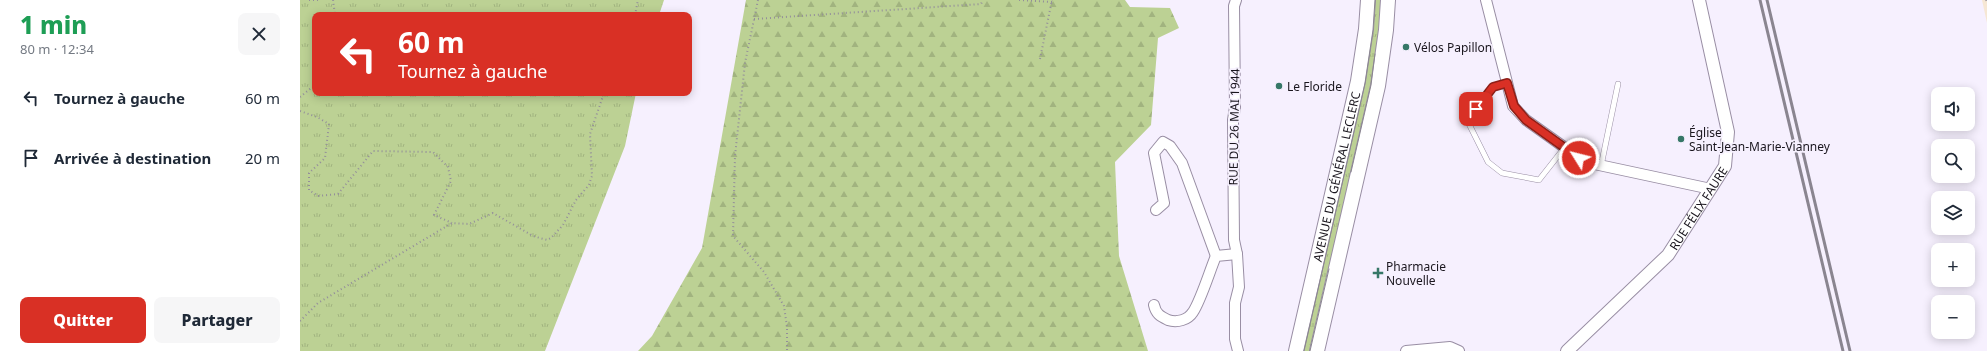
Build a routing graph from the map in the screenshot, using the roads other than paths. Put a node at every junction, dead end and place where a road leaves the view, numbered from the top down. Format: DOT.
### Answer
graph roads {
  1 [pos="1236,0"];
  2 [pos="1368,0"];
  3 [pos="1388,0"];
  4 [pos="1486,0"];
  5 [pos="1699,0"];
  6 [pos="1507,83"];
  7 [pos="1618,84"];
  8 [pos="1564,147"];
  9 [pos="1601,167"];
  10 [pos="1711,188"];
  11 [pos="1156,210"];
  12 [pos="1237,254"];
  13 [pos="1216,256"];
  14 [pos="1154,305"];
  15 [pos="1238,351"];
  16 [pos="1296,351"];
  17 [pos="1317,351"];
  18 [pos="1406,351"];
  19 [pos="1459,351"];
  20 [pos="1567,351"];
  1 -- 12 [label="street, RUE DU 26 MAI 1944"];
  2 -- 16 [label="main road, AVENUE DU GÉNÉRAL LECLERC"];
  3 -- 17 [label="main road, AVENUE DU GÉNÉRAL LECLERC"];
  4 -- 6 [label="street"];
  5 -- 10 [label="street, RUE FÉLIX FAURE"];
  6 -- 8 [label="street"];
  6 -- 8 [label="lane"];
  7 -- 9 [label="lane"];
  8 -- 9 [label="street"];
  9 -- 10 [label="street"];
  10 -- 20 [label="street, RUE FÉLIX FAURE"];
  11 -- 13 [label="street"];
  12 -- 13 [label="street"];
  12 -- 15 [label="street, RUE DU 26 MAI 1944"];
  13 -- 14 [label="street"];
  18 -- 19 [label="street"];
}
